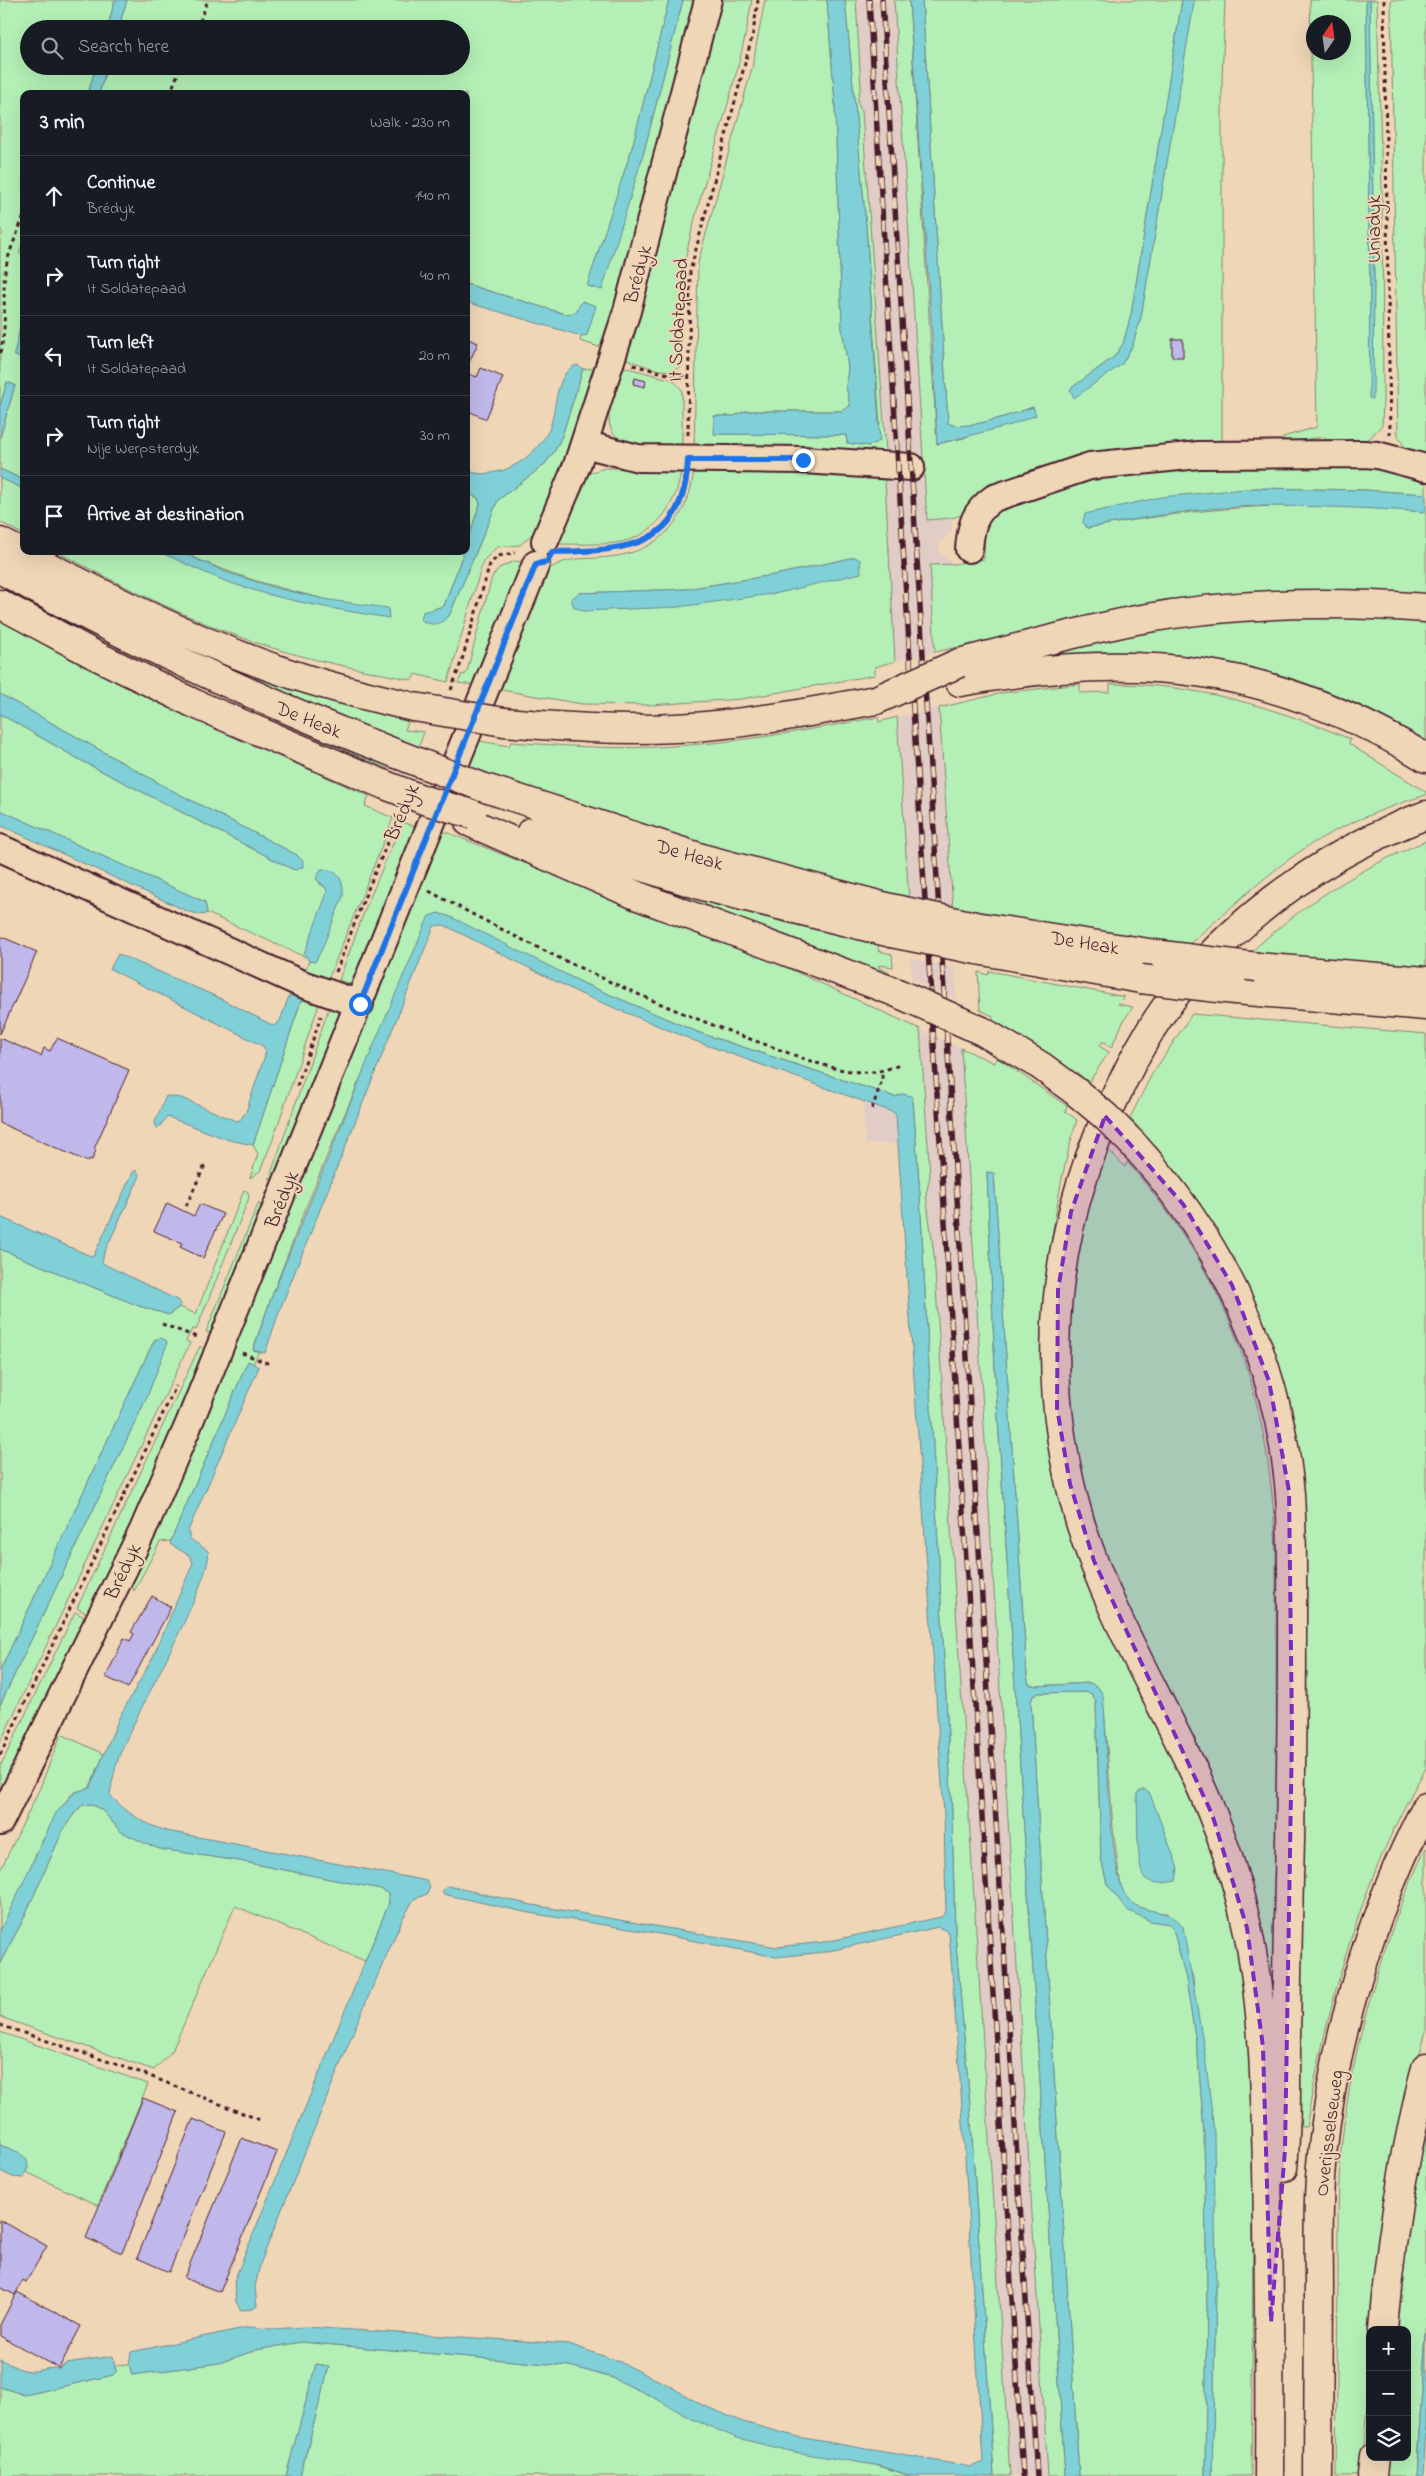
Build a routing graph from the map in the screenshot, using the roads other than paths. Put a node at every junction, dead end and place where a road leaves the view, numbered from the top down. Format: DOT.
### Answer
graph roads {
  1 [pos="708,0"];
  2 [pos="584,444"];
  3 [pos="911,467"];
  4 [pos="1426,468"];
  5 [pos="0,542"];
  6 [pos="970,549"];
  7 [pos="20,552"];
  8 [pos="26,555"];
  9 [pos="0,569"];
  10 [pos="0,604"];
  11 [pos="1426,608"];
  12 [pos="960,672"];
  13 [pos="1426,758"];
  14 [pos="1426,815"];
  15 [pos="470,818"];
  16 [pos="0,848"];
  17 [pos="890,921"];
  18 [pos="976,938"];
  19 [pos="1426,981"];
  20 [pos="360,1004"];
  21 [pos="1426,1006"];
  22 [pos="1426,1807"];
  23 [pos="0,1822"];
  24 [pos="1426,2068"];
  25 [pos="1270,2322"];
  26 [pos="1383,2326"];
  27 [pos="1374,2461"];
  28 [pos="1269,2476"];
  29 [pos="1318,2476"];
  30 [pos="1372,2476"];
  1 -- 2 [label="street, Brédyk"];
  2 -- 3 [label="street"];
  2 -- 20 [label="street, Brédyk"];
  4 -- 6 [label="street"];
  5 -- 7 [label="highway, bridge"];
  8 -- 12 [label="highway, bridge"];
  9 -- 17 [label="highway, De Heak, bridge"];
  10 -- 15 [label="highway, De Heak, bridge"];
  11 -- 12 [label="highway"];
  12 -- 13 [label="highway"];
  14 -- 25 [label="highway"];
  15 -- 17 [label="highway, De Heak"];
  15 -- 25 [label="highway, bridge"];
  16 -- 20 [label="street"];
  17 -- 18 [label="highway, De Heak, bridge"];
  18 -- 19 [label="highway, De Heak, bridge"];
  18 -- 21 [label="highway, De Heak, bridge"];
  20 -- 23 [label="street, Brédyk"];
  22 -- 29 [label="highway, Overijsselseweg"];
  24 -- 26 [label="highway"];
  25 -- 28 [label="highway"];
  27 -- 30 [label="highway"];
}
